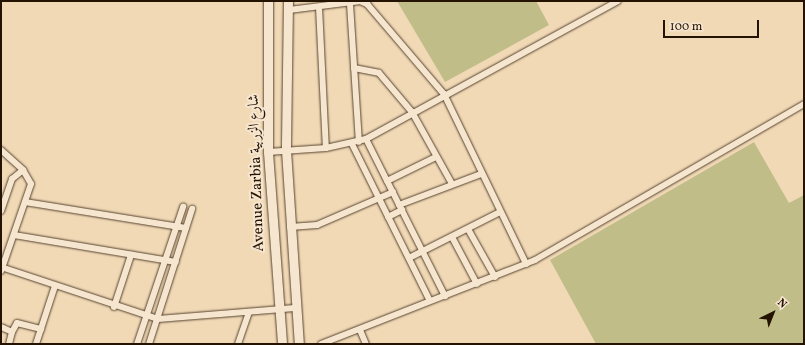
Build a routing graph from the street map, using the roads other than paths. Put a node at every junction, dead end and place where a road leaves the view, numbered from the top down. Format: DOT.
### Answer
graph roads {
  1 [pos="268,1"];
  2 [pos="618,1"];
  3 [pos="350,4"];
  4 [pos="288,6"];
  5 [pos="319,7"];
  6 [pos="354,68"];
  7 [pos="444,94"];
  8 [pos="804,104"];
  9 [pos="412,112"];
  10 [pos="366,139"];
  11 [pos="359,142"];
  12 [pos="352,144"];
  13 [pos="326,148"];
  14 [pos="1,150"];
  15 [pos="286,150"];
  16 [pos="268,152"];
  17 [pos="436,157"];
  18 [pos="23,170"];
  19 [pos="482,174"];
  20 [pos="387,181"];
  21 [pos="452,184"];
  22 [pos="393,192"];
  23 [pos="379,200"];
  24 [pos="25,202"];
  25 [pos="183,207"];
  26 [pos="400,208"];
  27 [pos="192,209"];
  28 [pos="1,212"];
  29 [pos="500,212"];
  30 [pos="388,217"];
  31 [pos="177,226"];
  32 [pos="290,227"];
  33 [pos="186,228"];
  34 [pos="468,229"];
  35 [pos="14,234"];
  36 [pos="452,237"];
  37 [pos="424,252"];
  38 [pos="132,255"];
  39 [pos="409,258"];
  40 [pos="167,260"];
  41 [pos="176,262"];
  42 [pos="526,264"];
  43 [pos="1,269"];
  44 [pos="495,277"];
  45 [pos="477,284"];
  46 [pos="55,286"];
  47 [pos="445,296"];
  48 [pos="430,299"];
  49 [pos="114,307"];
  50 [pos="295,308"];
  51 [pos="277,309"];
  52 [pos="249,312"];
  53 [pos="146,317"];
  54 [pos="158,319"];
  55 [pos="1,327"];
  56 [pos="41,329"];
  57 [pos="360,330"];
  58 [pos="12,332"];
  59 [pos="9,344"];
  60 [pos="36,344"];
  61 [pos="138,344"];
  62 [pos="149,344"];
  63 [pos="238,344"];
  64 [pos="282,344"];
  65 [pos="299,344"];
  66 [pos="321,344"];
  67 [pos="366,344"];
  1 -- 16 [label="main road, Avenue Zarbia شارع الزربية"];
  2 -- 7 [label="street"];
  3 -- 5 [label="street"];
  3 -- 6 [label="street"];
  3 -- 7 [label="street"];
  4 -- 5 [label="street"];
  4 -- 15 [label="main road, Avenue Zarbia شارع الزربية"];
  5 -- 13 [label="street"];
  6 -- 9 [label="street"];
  6 -- 11 [label="street"];
  7 -- 9 [label="street"];
  7 -- 19 [label="street"];
  8 -- 42 [label="street"];
  9 -- 10 [label="street"];
  9 -- 17 [label="street"];
  10 -- 11 [label="street"];
  10 -- 20 [label="street"];
  11 -- 12 [label="street"];
  12 -- 13 [label="street"];
  12 -- 23 [label="street"];
  13 -- 15 [label="street"];
  14 -- 18 [label="street"];
  15 -- 16 [label="street"];
  15 -- 32 [label="main road, Avenue Zarbia شارع الزربية"];
  16 -- 51 [label="main road, Avenue Zarbia شارع الزربية"];
  17 -- 20 [label="street"];
  17 -- 21 [label="street"];
  18 -- 24 [label="street"];
  18 -- 28 [label="street"];
  19 -- 21 [label="street"];
  19 -- 29 [label="street"];
  20 -- 22 [label="street"];
  21 -- 26 [label="street"];
  22 -- 23 [label="street"];
  22 -- 26 [label="street"];
  23 -- 30 [label="street"];
  23 -- 32 [label="street"];
  24 -- 31 [label="street"];
  24 -- 35 [label="street"];
  25 -- 31 [label="street"];
  26 -- 30 [label="street"];
  26 -- 37 [label="street"];
  27 -- 33 [label="street"];
  29 -- 34 [label="street"];
  29 -- 42 [label="street"];
  30 -- 39 [label="street"];
  31 -- 33 [label="street"];
  31 -- 40 [label="street"];
  32 -- 50 [label="main road, Avenue Zarbia شارع الزربية"];
  33 -- 41 [label="street"];
  34 -- 36 [label="street"];
  34 -- 44 [label="street"];
  35 -- 38 [label="street"];
  35 -- 43 [label="street"];
  36 -- 37 [label="street"];
  36 -- 45 [label="street"];
  37 -- 39 [label="street"];
  37 -- 47 [label="street"];
  38 -- 40 [label="street"];
  38 -- 49 [label="street"];
  39 -- 48 [label="street"];
  40 -- 41 [label="street"];
  40 -- 53 [label="street"];
  41 -- 54 [label="street"];
  42 -- 44 [label="street"];
  43 -- 46 [label="street"];
  44 -- 45 [label="street"];
  45 -- 47 [label="street"];
  46 -- 49 [label="street"];
  46 -- 56 [label="street"];
  47 -- 48 [label="street"];
  48 -- 57 [label="street"];
  49 -- 53 [label="street"];
  50 -- 51 [label="street"];
  50 -- 65 [label="main road, Avenue Zarbia شارع الزربية"];
  51 -- 52 [label="street"];
  51 -- 64 [label="main road, Avenue Zarbia شارع الزربية"];
  52 -- 54 [label="street"];
  52 -- 63 [label="street"];
  53 -- 54 [label="street"];
  53 -- 61 [label="street"];
  54 -- 62 [label="street"];
  55 -- 58 [label="street"];
  56 -- 58 [label="street"];
  56 -- 60 [label="street"];
  57 -- 66 [label="street"];
  57 -- 67 [label="street"];
  58 -- 59 [label="street"];
}
